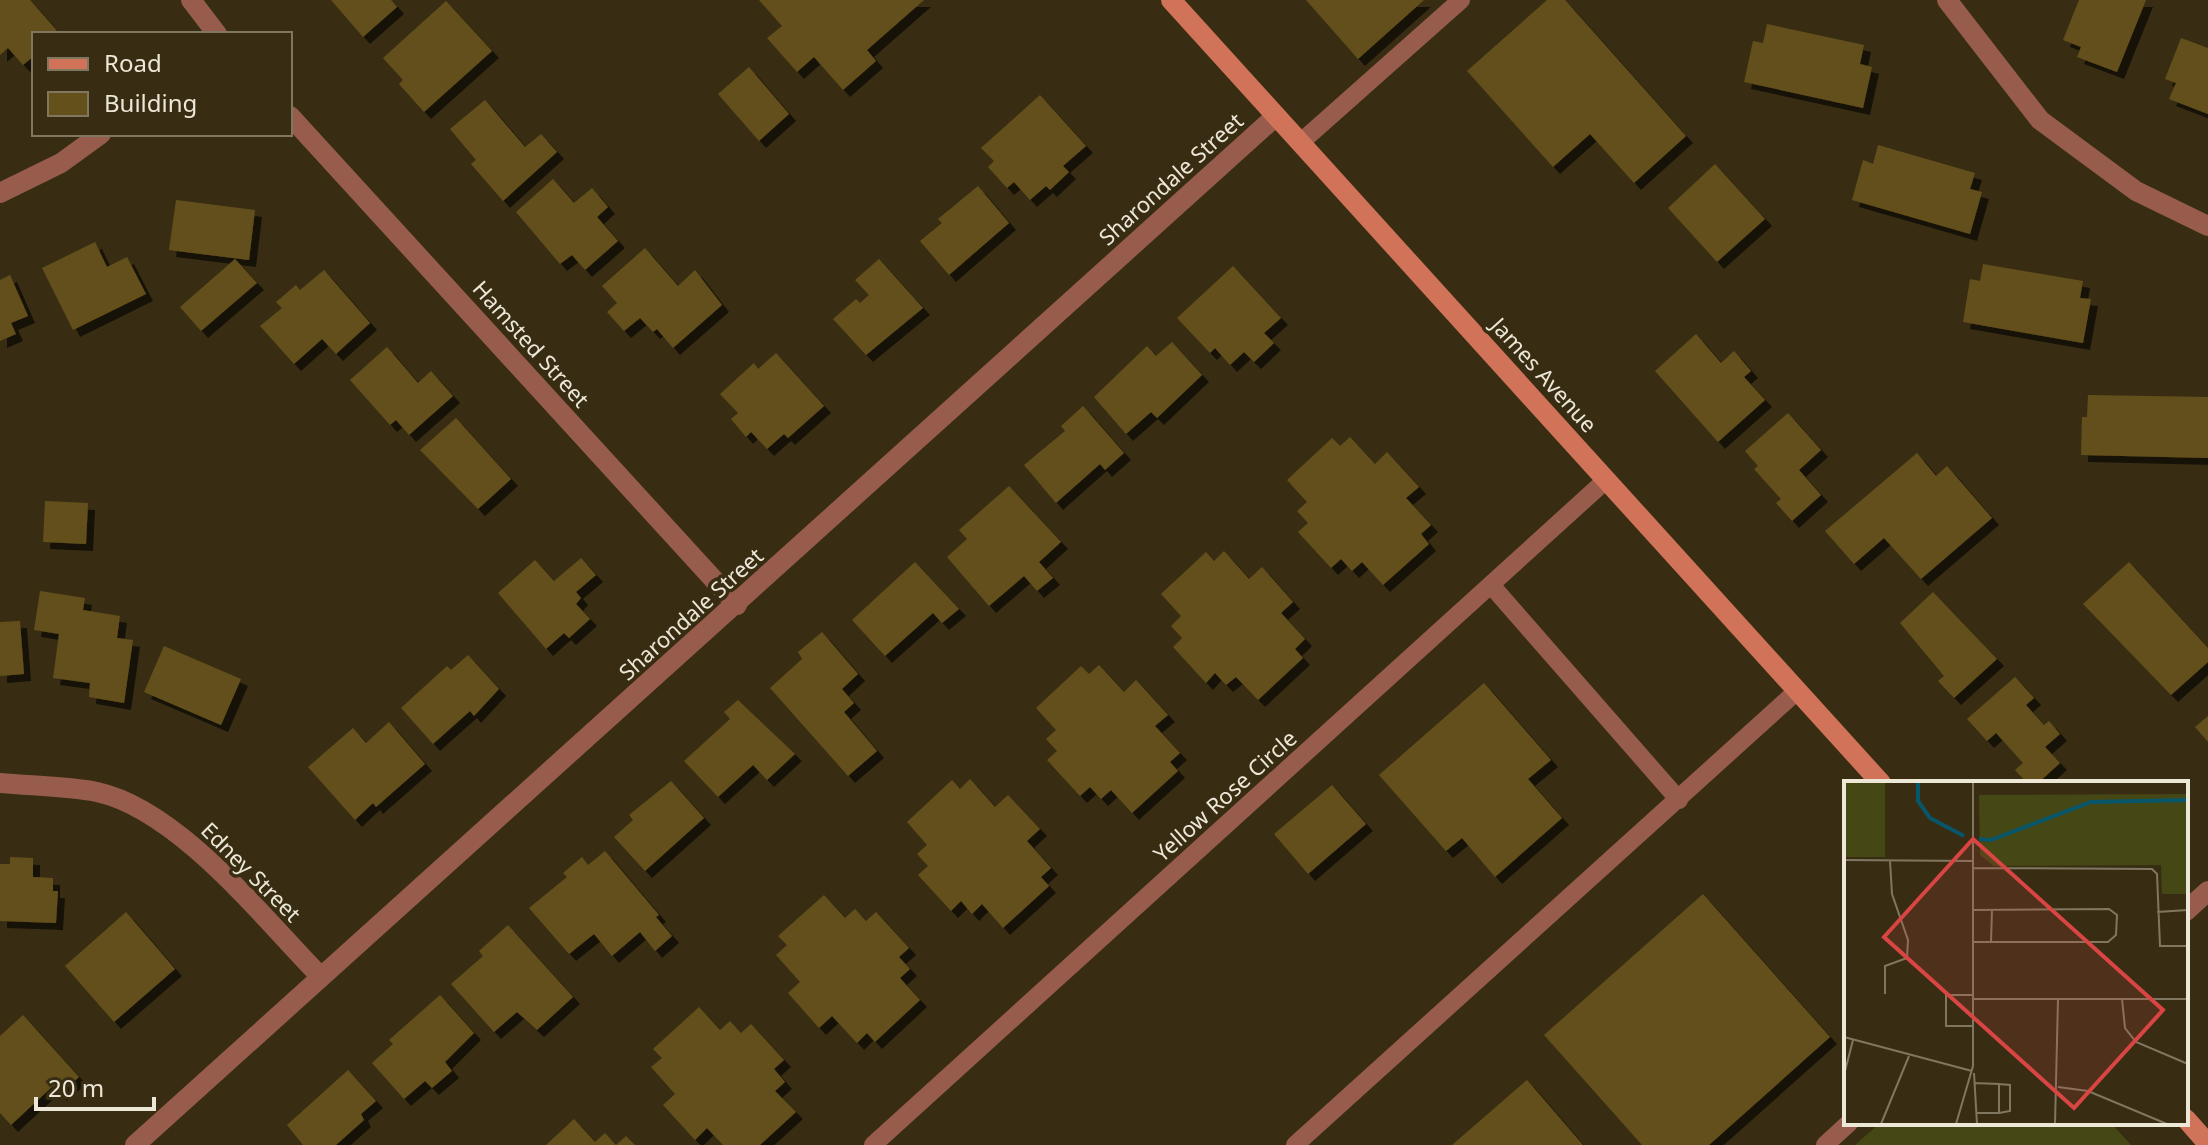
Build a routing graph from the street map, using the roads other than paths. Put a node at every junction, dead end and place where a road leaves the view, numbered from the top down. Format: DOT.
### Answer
graph roads {
  1 [pos="191,0"];
  2 [pos="1171,0"];
  3 [pos="1461,0"];
  4 [pos="1947,0"];
  5 [pos="215,32"];
  6 [pos="1276,116"];
  7 [pos="292,118"];
  8 [pos="98,136"];
  9 [pos="1300,143"];
  10 [pos="0,193"];
  11 [pos="2208,226"];
  12 [pos="1606,480"];
  13 [pos="1491,585"];
  14 [pos="737,605"];
  15 [pos="1797,691"];
  16 [pos="1879,781"];
  17 [pos="0,783"];
  18 [pos="1679,800"];
  19 [pos="2208,891"];
  20 [pos="2188,909"];
  21 [pos="321,977"];
  22 [pos="2188,1121"];
  23 [pos="1847,1125"];
  24 [pos="2208,1144"];
  25 [pos="135,1145"];
  26 [pos="873,1145"];
  27 [pos="1295,1145"];
  28 [pos="1825,1145"];
  1 -- 5 [label="street"];
  2 -- 6 [label="main road, James Avenue"];
  3 -- 9 [label="lane"];
  4 -- 11 [label="street"];
  6 -- 9 [label="main road, James Avenue"];
  6 -- 14 [label="street, Sharondale Street"];
  7 -- 14 [label="street, Hamsted Street"];
  8 -- 10 [label="street"];
  9 -- 12 [label="main road, James Avenue"];
  12 -- 13 [label="lane, Yellow Rose Circle"];
  12 -- 15 [label="main road, James Avenue"];
  13 -- 18 [label="lane"];
  13 -- 26 [label="lane, Yellow Rose Circle"];
  14 -- 21 [label="street, Sharondale Street"];
  15 -- 16 [label="main road, James Avenue"];
  15 -- 18 [label="lane"];
  17 -- 21 [label="street, Edney Street"];
  18 -- 27 [label="lane"];
  19 -- 20 [label="street"];
  21 -- 25 [label="street, Sharondale Street"];
  22 -- 24 [label="main road"];
  23 -- 28 [label="lane"];
}
